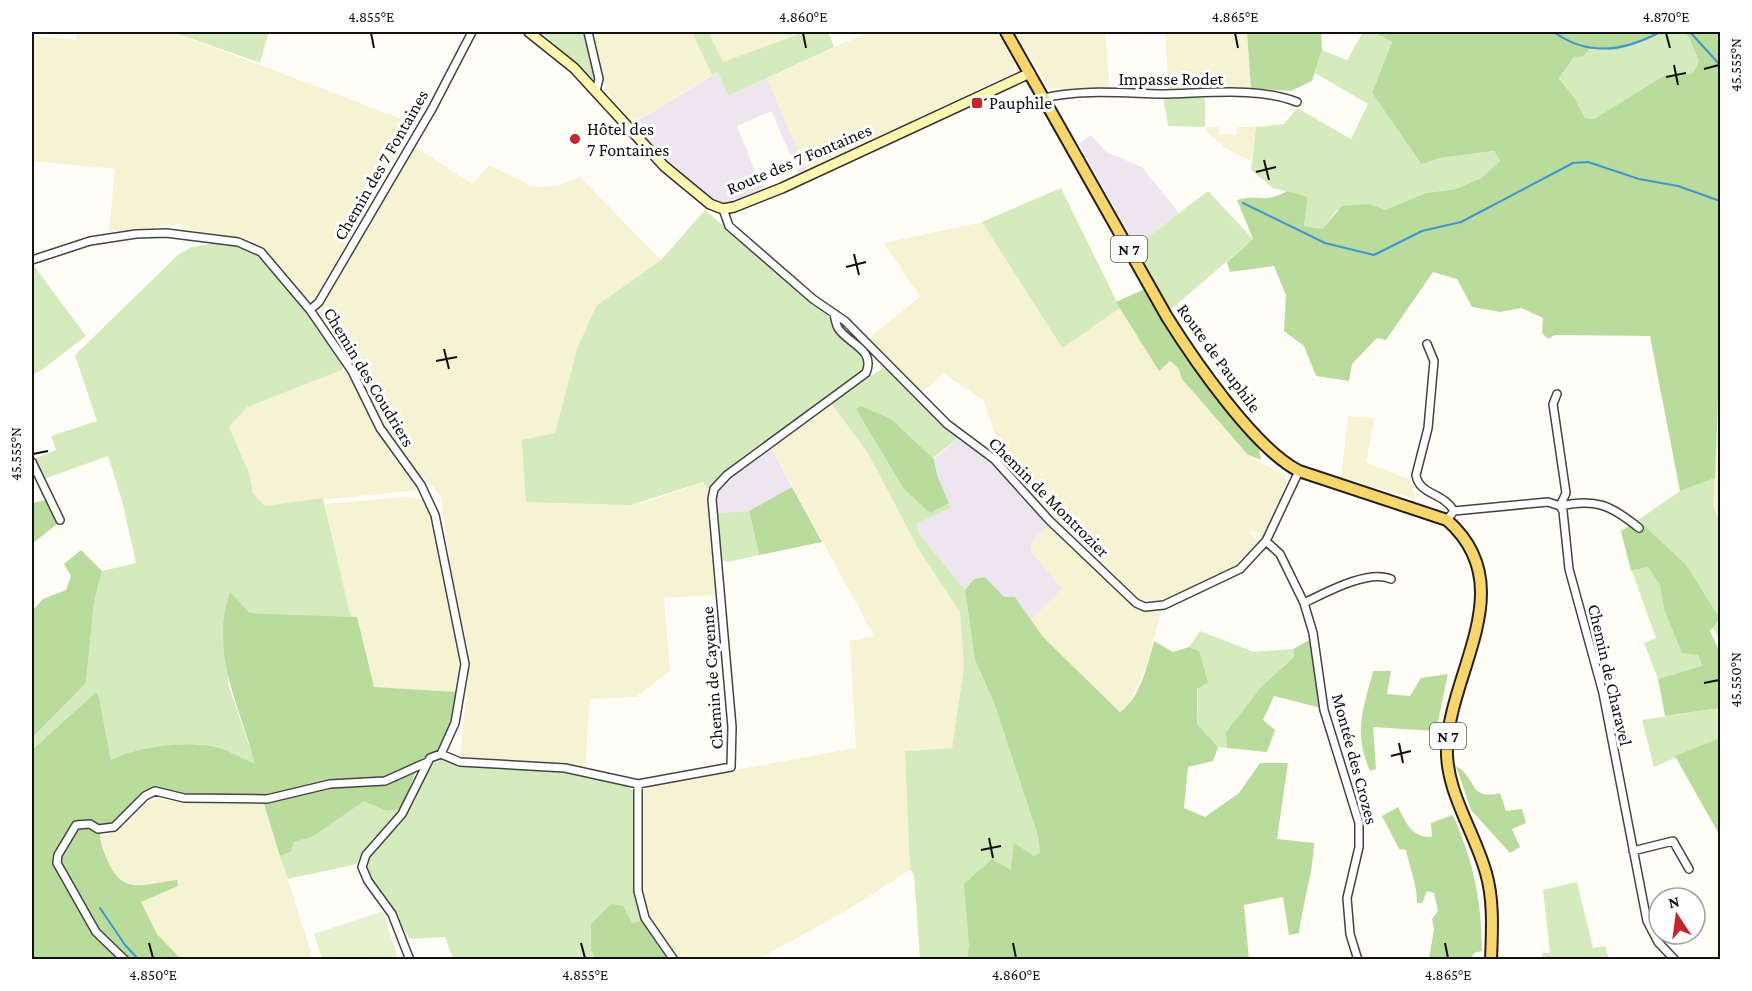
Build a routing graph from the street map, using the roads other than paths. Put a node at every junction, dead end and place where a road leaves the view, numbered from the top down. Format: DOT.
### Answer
graph roads {
  1 [pos="472,32"];
  2 [pos="528,32"];
  3 [pos="588,32"];
  4 [pos="1006,32"];
  5 [pos="1029,73"];
  6 [pos="596,91"];
  7 [pos="1044,98"];
  8 [pos="1297,102"];
  9 [pos="723,209"];
  10 [pos="32,260"];
  11 [pos="310,310"];
  12 [pos="834,314"];
  13 [pos="1427,344"];
  14 [pos="1557,394"];
  15 [pos="32,462"];
  16 [pos="1299,471"];
  17 [pos="1560,506"];
  18 [pos="1451,515"];
  19 [pos="60,520"];
  20 [pos="1639,528"];
  21 [pos="1266,541"];
  22 [pos="1391,579"];
  23 [pos="1304,603"];
  24 [pos="441,754"];
  25 [pos="425,763"];
  26 [pos="638,784"];
  27 [pos="1633,851"];
  28 [pos="1689,869"];
  29 [pos="125,960"];
  30 [pos="410,960"];
  31 [pos="674,960"];
  32 [pos="1358,960"];
  33 [pos="1491,960"];
  34 [pos="1674,960"];
  1 -- 11 [label="street, Chemin des 7 Fontaines"];
  2 -- 6 [label="street, Route des 7 Fontaines"];
  3 -- 6 [label="street"];
  4 -- 5 [label="main road, Route de Pauphile / N 7"];
  5 -- 7 [label="main road, Route de Pauphile / N 7"];
  5 -- 9 [label="street, Route des 7 Fontaines"];
  6 -- 9 [label="street, Route des 7 Fontaines"];
  7 -- 8 [label="street, Impasse Rodet"];
  7 -- 16 [label="main road, Route de Pauphile / N 7"];
  9 -- 12 [label="street, Chemin de Montrozier"];
  10 -- 11 [label="street, Chemin des Coudriers"];
  11 -- 24 [label="street, Chemin des Coudriers"];
  12 -- 21 [label="street, Chemin de Montrozier"];
  12 -- 26 [label="street, Chemin de Cayenne"];
  13 -- 18 [label="street"];
  14 -- 17 [label="street, Chemin de Charavel"];
  15 -- 19 [label="street"];
  16 -- 18 [label="main road, N 7"];
  16 -- 21 [label="street, Chemin de Montrozier"];
  17 -- 18 [label="street"];
  17 -- 20 [label="street"];
  17 -- 27 [label="street, Chemin de Charavel"];
  18 -- 33 [label="main road, N 7"];
  21 -- 23 [label="street, Montée des Crozes"];
  22 -- 23 [label="street"];
  23 -- 32 [label="street, Montée des Crozes"];
  24 -- 25 [label="street"];
  24 -- 26 [label="street, Chemin de Cayenne"];
  25 -- 29 [label="street"];
  25 -- 30 [label="street"];
  26 -- 31 [label="street"];
  27 -- 28 [label="street"];
  27 -- 34 [label="street, Chemin de Charavel"];
}
